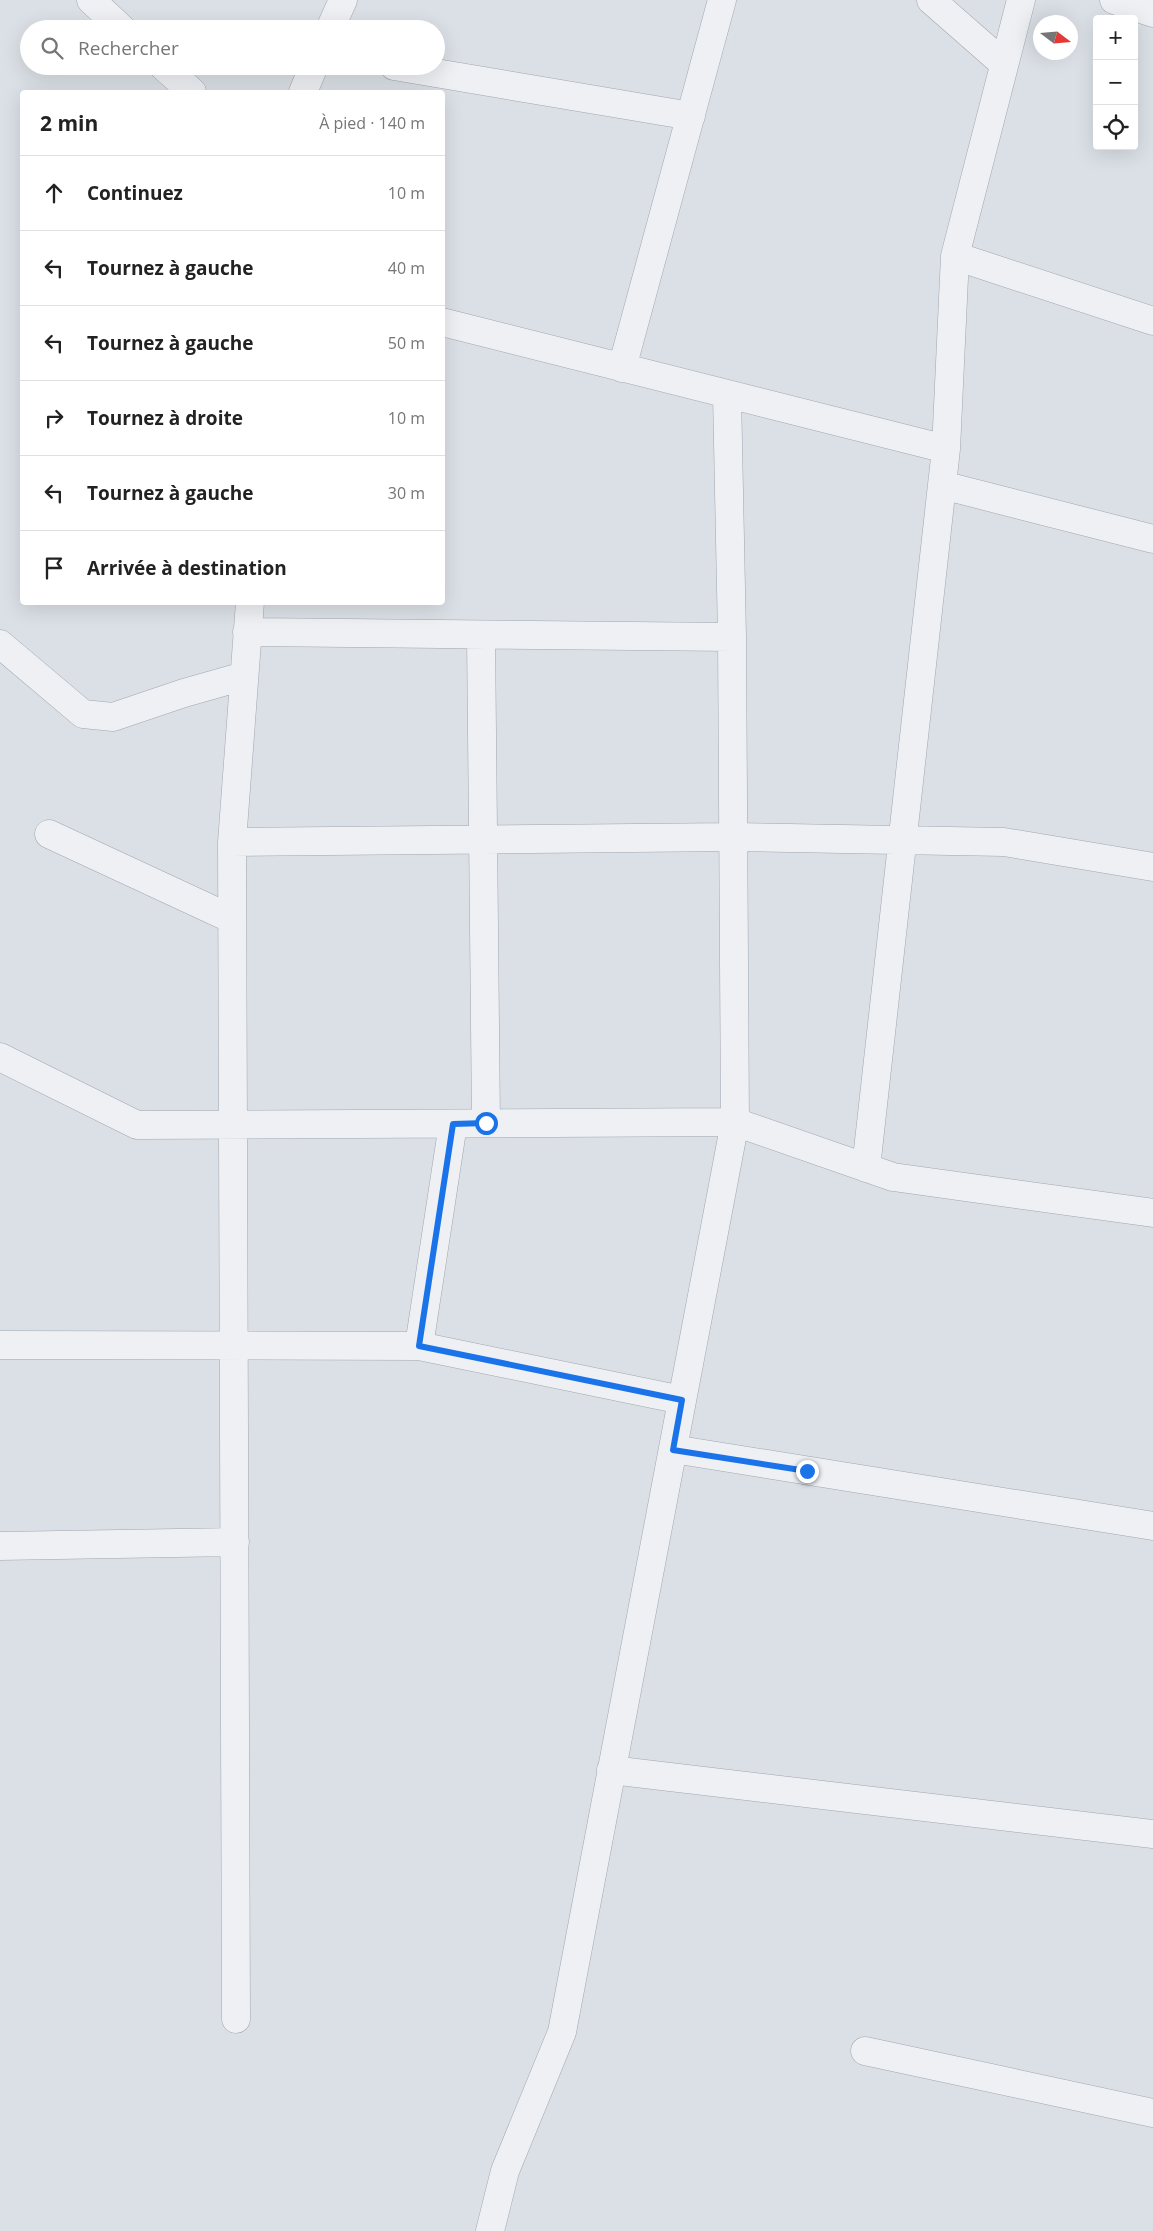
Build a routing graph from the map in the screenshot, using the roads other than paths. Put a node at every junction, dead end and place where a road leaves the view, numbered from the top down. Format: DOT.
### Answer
graph roads {
  1 [pos="91,0"];
  2 [pos="343,0"];
  3 [pos="722,0"];
  4 [pos="931,0"];
  5 [pos="1021,0"];
  6 [pos="1114,0"];
  7 [pos="1153,13"];
  8 [pos="112,20"];
  9 [pos="334,20"];
  10 [pos="1004,64"];
  11 [pos="173,75"];
  12 [pos="310,75"];
  13 [pos="445,75"];
  14 [pos="190,90"];
  15 [pos="304,90"];
  16 [pos="691,116"];
  17 [pos="955,256"];
  18 [pos="1153,320"];
  19 [pos="445,324"];
  20 [pos="622,368"];
  21 [pos="727,394"];
  22 [pos="946,449"];
  23 [pos="942,485"];
  24 [pos="1153,539"];
  25 [pos="250,605"];
  26 [pos="247,632"];
  27 [pos="481,635"];
  28 [pos="732,637"];
  29 [pos="0,644"];
  30 [pos="244,676"];
  31 [pos="49,834"];
  32 [pos="733,837"];
  33 [pos="482,840"];
  34 [pos="903,840"];
  35 [pos="232,842"];
  36 [pos="1153,867"];
  37 [pos="232,919"];
  38 [pos="0,1057"];
  39 [pos="735,1122"];
  40 [pos="486,1123"];
  41 [pos="233,1124"];
  42 [pos="453,1124"];
  43 [pos="866,1168"];
  44 [pos="1153,1213"];
  45 [pos="0,1345"];
  46 [pos="234,1346"];
  47 [pos="419,1346"];
  48 [pos="682,1400"];
  49 [pos="673,1450"];
  50 [pos="1153,1526"];
  51 [pos="234,1542"];
  52 [pos="0,1546"];
  53 [pos="611,1770"];
  54 [pos="1153,1834"];
  55 [pos="236,2019"];
  56 [pos="865,2051"];
  57 [pos="1153,2113"];
  58 [pos="490,2231"];
  1 -- 8 [label="street"];
  2 -- 9 [label="street"];
  3 -- 16 [label="street"];
  4 -- 10 [label="street"];
  5 -- 10 [label="street"];
  6 -- 7 [label="street"];
  10 -- 17 [label="street"];
  11 -- 14 [label="street"];
  12 -- 15 [label="street"];
  13 -- 16 [label="street"];
  16 -- 20 [label="street"];
  17 -- 18 [label="street"];
  17 -- 22 [label="street"];
  19 -- 20 [label="street"];
  20 -- 21 [label="street"];
  21 -- 22 [label="street"];
  21 -- 28 [label="street"];
  22 -- 23 [label="street"];
  23 -- 24 [label="street"];
  23 -- 34 [label="street"];
  25 -- 26 [label="street"];
  26 -- 27 [label="street"];
  26 -- 30 [label="street"];
  27 -- 28 [label="street"];
  27 -- 33 [label="street"];
  28 -- 32 [label="street"];
  29 -- 30 [label="street"];
  30 -- 35 [label="street"];
  31 -- 37 [label="street"];
  32 -- 33 [label="street"];
  32 -- 34 [label="street"];
  32 -- 39 [label="street"];
  33 -- 35 [label="street"];
  33 -- 40 [label="street"];
  34 -- 36 [label="street"];
  34 -- 43 [label="street"];
  35 -- 37 [label="street"];
  37 -- 41 [label="street"];
  38 -- 41 [label="street"];
  39 -- 40 [label="street"];
  39 -- 43 [label="street"];
  39 -- 48 [label="street"];
  40 -- 42 [label="street"];
  41 -- 42 [label="street"];
  41 -- 46 [label="street"];
  42 -- 47 [label="street"];
  43 -- 44 [label="street"];
  45 -- 46 [label="street"];
  46 -- 47 [label="street"];
  46 -- 51 [label="street"];
  47 -- 48 [label="street"];
  48 -- 49 [label="street"];
  49 -- 50 [label="street"];
  49 -- 53 [label="street"];
  51 -- 52 [label="street"];
  51 -- 55 [label="street"];
  53 -- 54 [label="street"];
  53 -- 58 [label="street"];
  56 -- 57 [label="street"];
}
